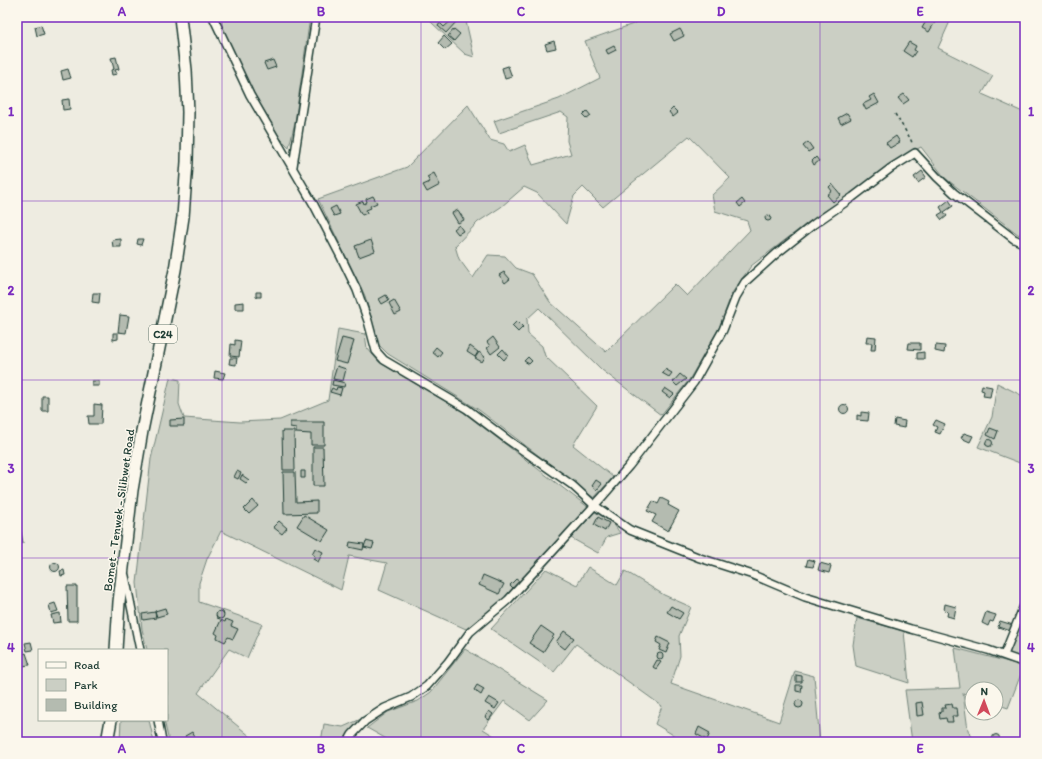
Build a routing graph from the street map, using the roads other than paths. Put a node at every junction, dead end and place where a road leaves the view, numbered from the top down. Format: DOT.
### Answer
graph roads {
  1 [pos="180,17"];
  2 [pos="213,17"];
  3 [pos="316,17"];
  4 [pos="292,166"];
  5 [pos="1025,244"];
  6 [pos="594,505"];
  7 [pos="123,566"];
  8 [pos="1025,603"];
  9 [pos="116,649"];
  10 [pos="140,649"];
  11 [pos="1004,655"];
  12 [pos="1025,663"];
  13 [pos="111,721"];
  14 [pos="158,721"];
  15 [pos="107,742"];
  16 [pos="162,742"];
  17 [pos="348,742"];
  1 -- 7 [label="main road, Bomet - Tenwek - Silibwet Road / C24"];
  2 -- 4 [label="street"];
  3 -- 4 [label="street"];
  4 -- 6 [label="street"];
  5 -- 6 [label="street"];
  6 -- 11 [label="street"];
  6 -- 17 [label="street"];
  7 -- 9 [label="main road, Bomet - Tenwek - Silibwet Road / C24"];
  7 -- 10 [label="street"];
  8 -- 11 [label="street"];
  11 -- 12 [label="street"];
  13 -- 15 [label="main road"];
  14 -- 16 [label="street"];
}
